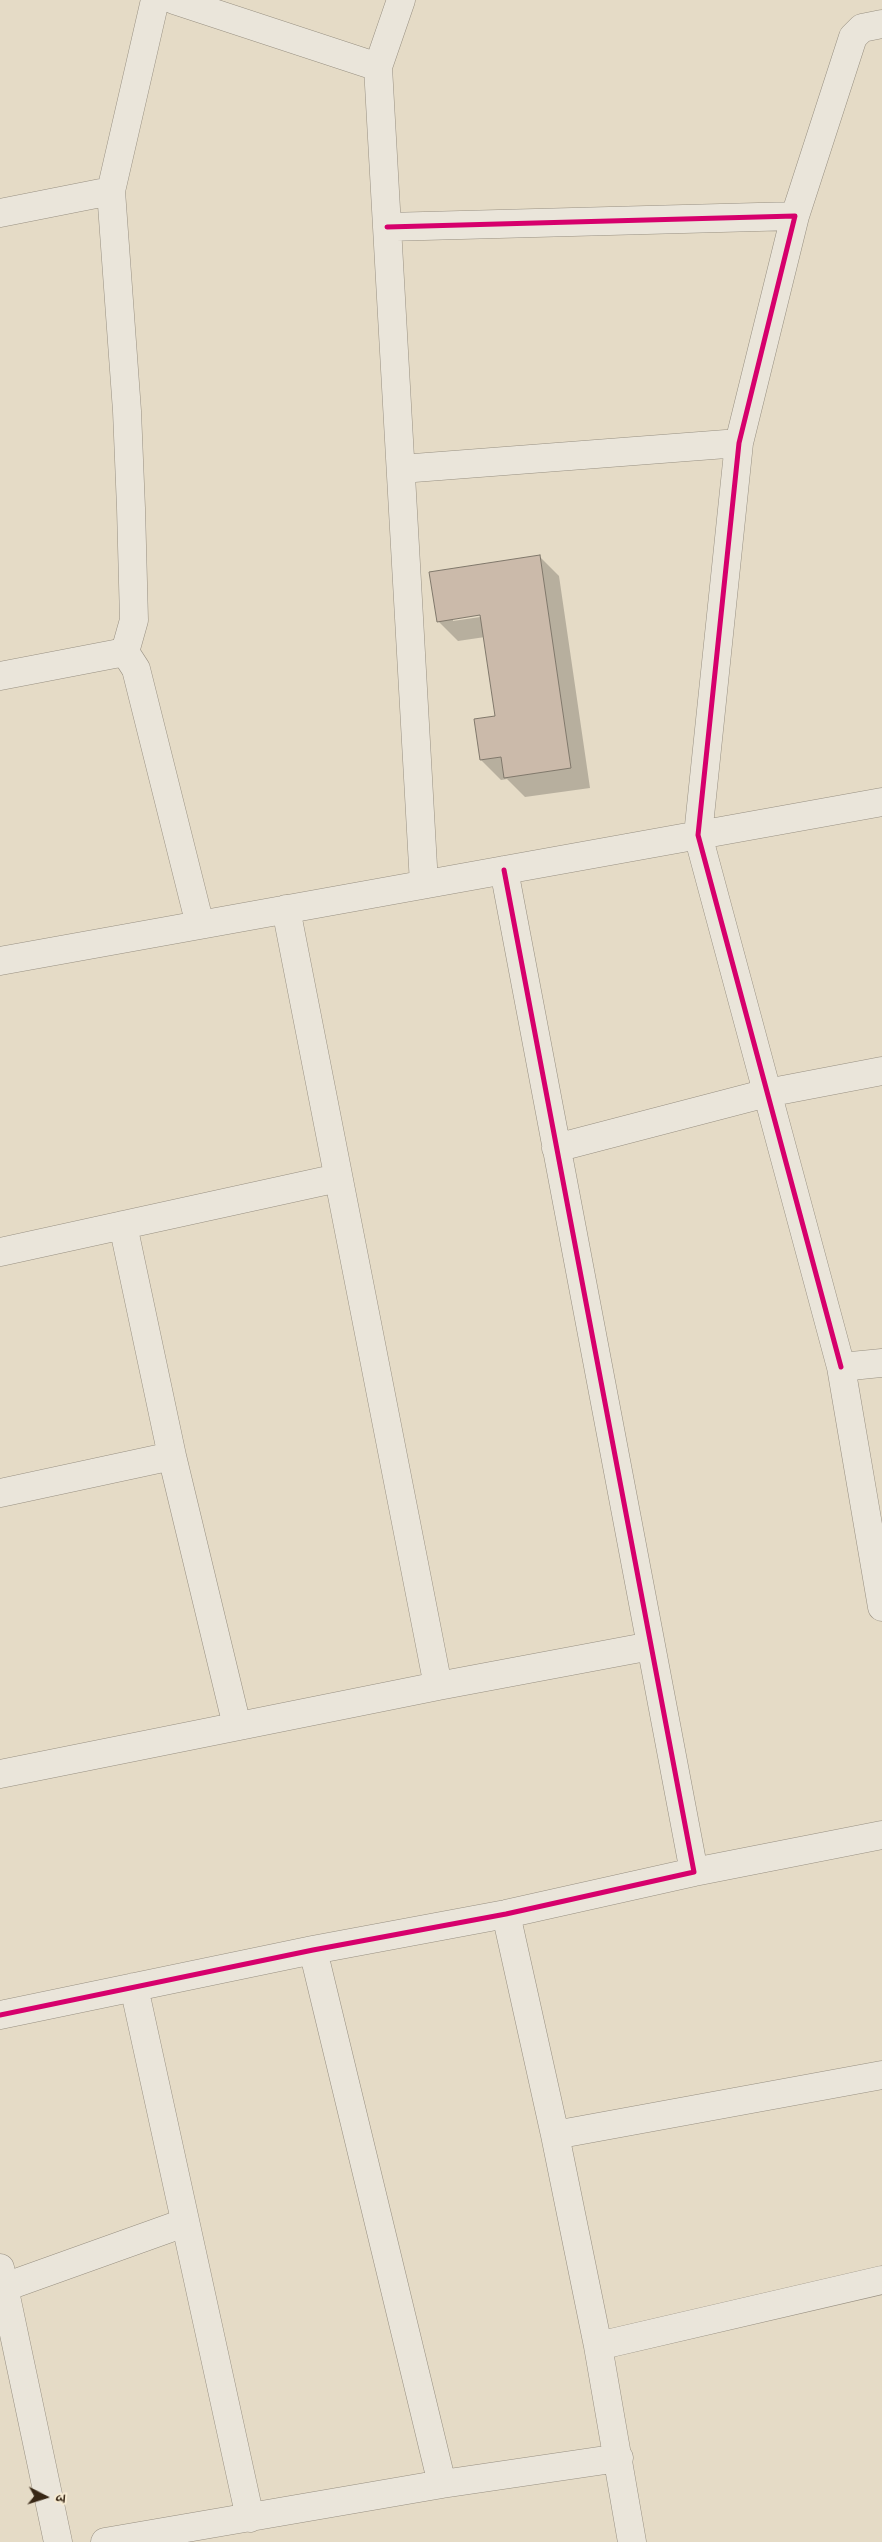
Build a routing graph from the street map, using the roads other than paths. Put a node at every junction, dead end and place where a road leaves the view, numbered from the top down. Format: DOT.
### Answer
graph roads {
  1 [pos="155,0"];
  2 [pos="174,0"];
  3 [pos="401,0"];
  4 [pos="882,24"];
  5 [pos="378,66"];
  6 [pos="111,191"];
  7 [pos="0,213"];
  8 [pos="795,216"];
  9 [pos="387,227"];
  10 [pos="739,443"];
  11 [pos="401,469"];
  12 [pos="125,652"];
  13 [pos="0,676"];
  14 [pos="882,802"];
  15 [pos="698,835"];
  16 [pos="504,870"];
  17 [pos="424,884"];
  18 [pos="286,909"];
  19 [pos="200,925"];
  20 [pos="0,961"];
  21 [pos="882,1071"];
  22 [pos="767,1093"];
  23 [pos="556,1148"];
  24 [pos="338,1178"];
  25 [pos="123,1225"];
  26 [pos="0,1252"];
  27 [pos="882,1363"];
  28 [pos="840,1367"];
  29 [pos="172,1456"];
  30 [pos="0,1493"];
  31 [pos="882,1607"];
  32 [pos="651,1646"];
  33 [pos="438,1686"];
  34 [pos="236,1726"];
  35 [pos="0,1774"];
  36 [pos="882,1835"];
  37 [pos="694,1872"];
  38 [pos="506,1914"];
  39 [pos="313,1950"];
  40 [pos="134,1987"];
  41 [pos="0,2015"];
  42 [pos="882,2075"];
  43 [pos="555,2134"];
  44 [pos="184,2222"];
  45 [pos="3,2278"];
  46 [pos="882,2280"];
  47 [pos="598,2346"];
  48 [pos="619,2458"];
  49 [pos="442,2484"];
  50 [pos="250,2518"];
  51 [pos="58,2542"];
  52 [pos="105,2542"];
  53 [pos="632,2542"];
  1 -- 6 [label="street"];
  2 -- 5 [label="street"];
  3 -- 5 [label="street"];
  4 -- 8 [label="street"];
  5 -- 9 [label="street"];
  6 -- 7 [label="street"];
  6 -- 12 [label="street"];
  8 -- 9 [label="street"];
  8 -- 10 [label="street"];
  9 -- 11 [label="street"];
  10 -- 11 [label="street"];
  10 -- 15 [label="street"];
  11 -- 17 [label="street"];
  12 -- 13 [label="street"];
  12 -- 19 [label="street"];
  14 -- 15 [label="street"];
  15 -- 16 [label="street"];
  15 -- 22 [label="street"];
  16 -- 17 [label="street"];
  16 -- 23 [label="street"];
  17 -- 18 [label="street"];
  18 -- 19 [label="street"];
  18 -- 24 [label="street"];
  19 -- 20 [label="street"];
  21 -- 22 [label="street"];
  22 -- 23 [label="street"];
  22 -- 28 [label="street"];
  23 -- 32 [label="street"];
  24 -- 25 [label="street"];
  24 -- 33 [label="street"];
  25 -- 26 [label="street"];
  25 -- 29 [label="street"];
  27 -- 28 [label="street"];
  28 -- 31 [label="street"];
  29 -- 30 [label="street"];
  29 -- 34 [label="street"];
  32 -- 33 [label="street"];
  32 -- 37 [label="street"];
  33 -- 34 [label="street"];
  34 -- 35 [label="street"];
  36 -- 37 [label="street"];
  37 -- 38 [label="street"];
  38 -- 39 [label="street"];
  38 -- 43 [label="street"];
  39 -- 40 [label="street"];
  39 -- 49 [label="street"];
  40 -- 41 [label="street"];
  40 -- 44 [label="street"];
  42 -- 43 [label="street"];
  43 -- 47 [label="street"];
  44 -- 45 [label="street"];
  44 -- 50 [label="street"];
  45 -- 51 [label="street"];
  46 -- 47 [label="street"];
  47 -- 48 [label="street"];
  48 -- 49 [label="street"];
  48 -- 53 [label="street"];
  49 -- 50 [label="street"];
  50 -- 52 [label="street"];
}
